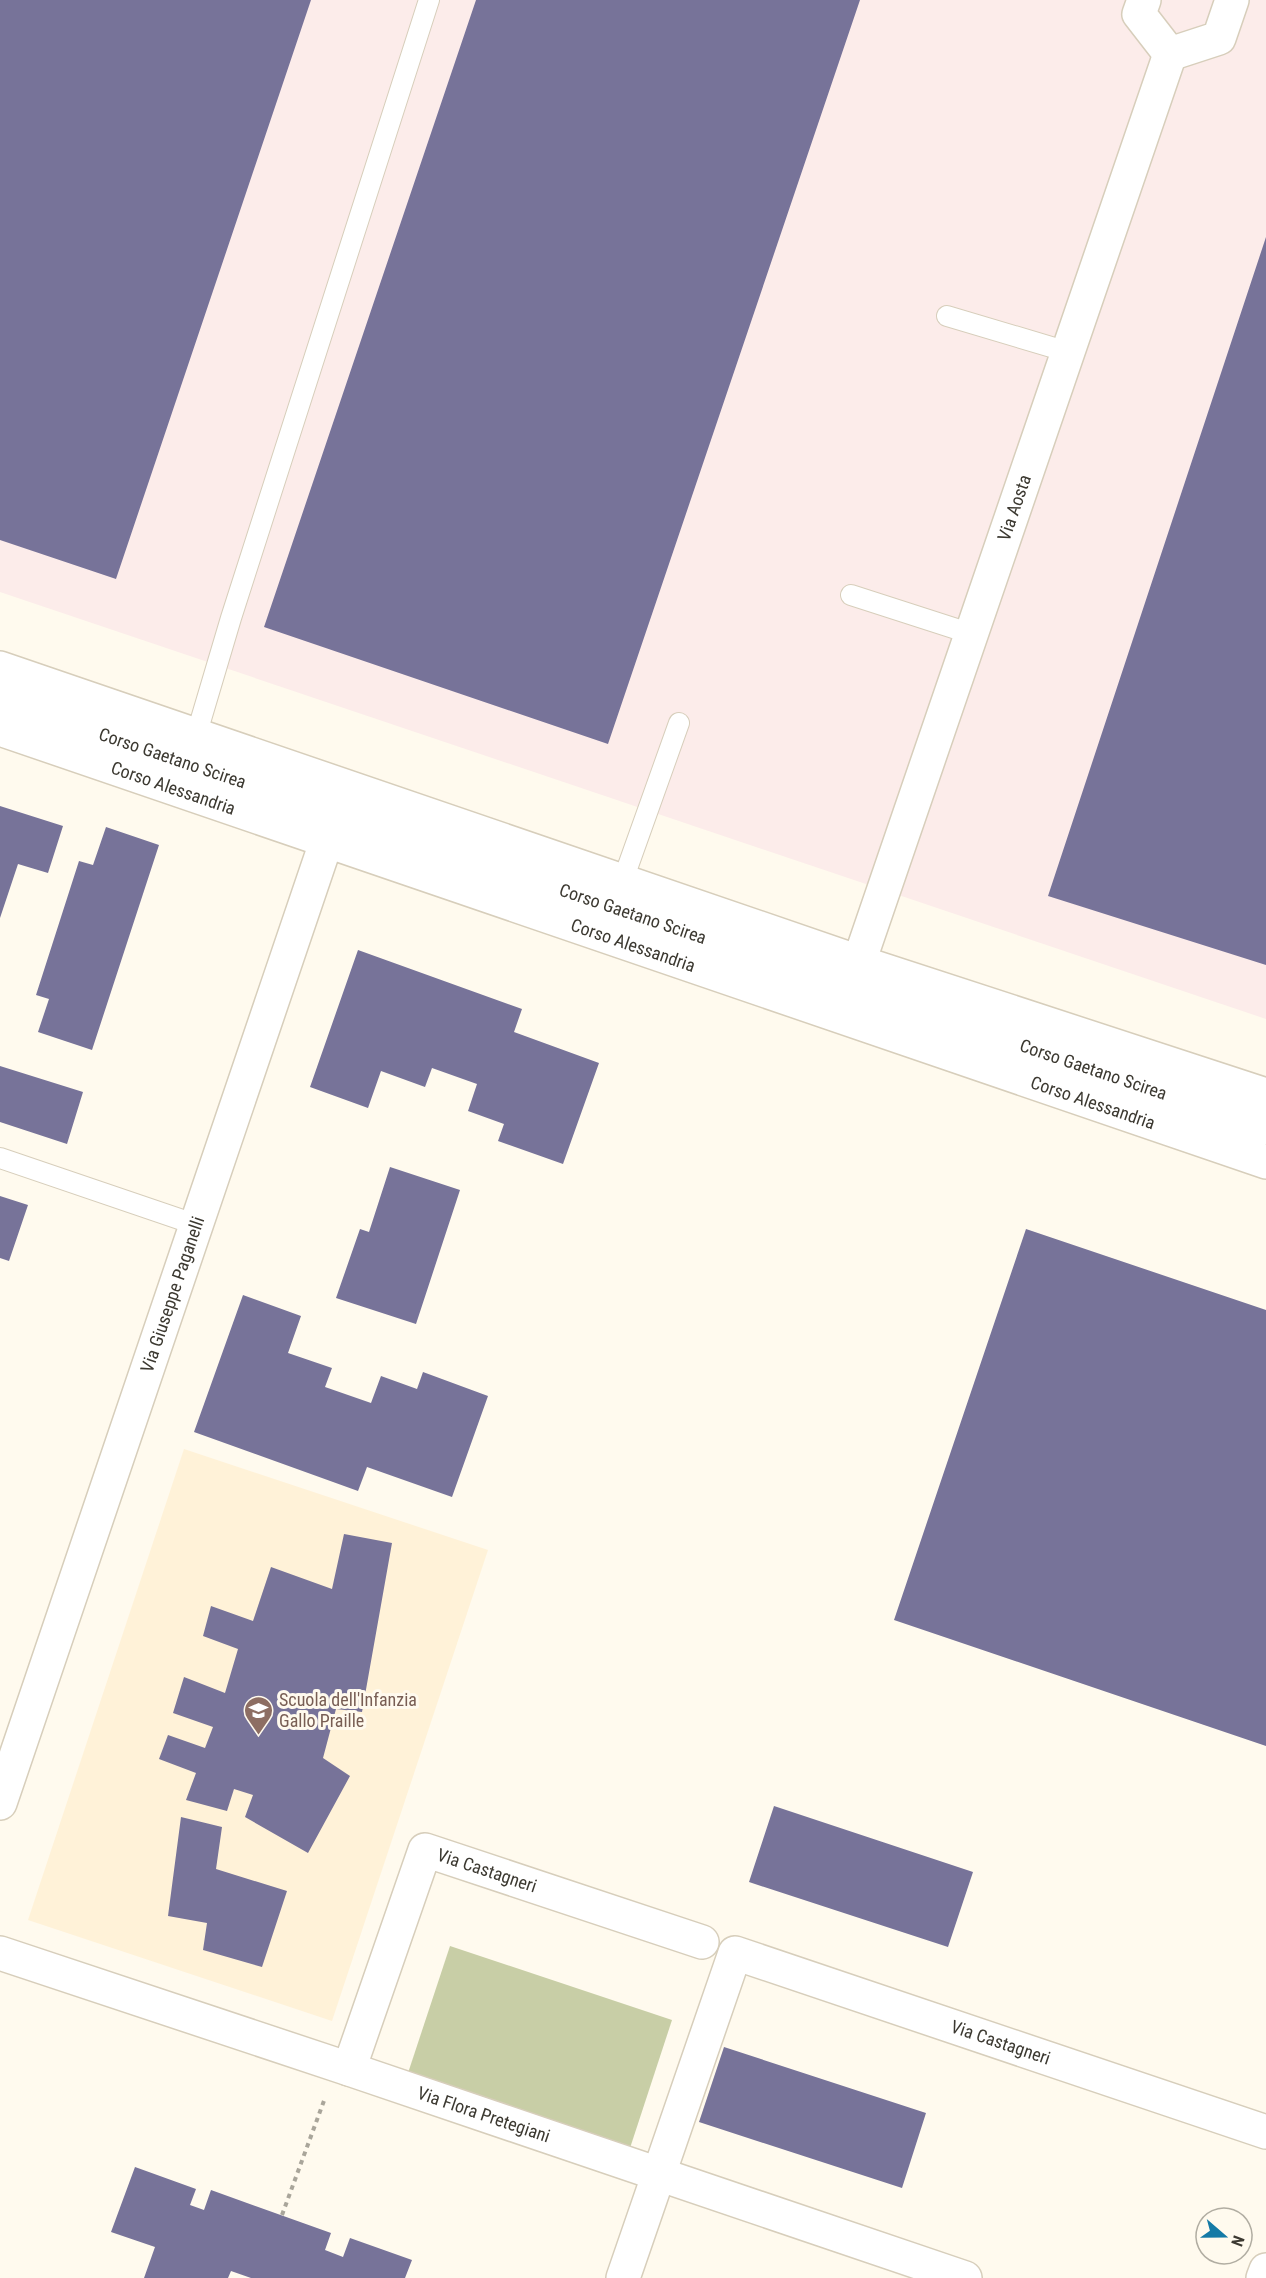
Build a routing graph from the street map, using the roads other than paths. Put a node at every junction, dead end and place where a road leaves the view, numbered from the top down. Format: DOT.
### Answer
graph roads {
  1 [pos="429,0"];
  2 [pos="1144,0"];
  3 [pos="1232,0"];
  4 [pos="1170,54"];
  5 [pos="946,316"];
  6 [pos="1068,352"];
  7 [pos="851,595"];
  8 [pos="972,634"];
  9 [pos="0,668"];
  10 [pos="0,700"];
  11 [pos="679,723"];
  12 [pos="0,729"];
  13 [pos="196,736"];
  14 [pos="336,814"];
  15 [pos="623,880"];
  16 [pos="860,962"];
  17 [pos="1266,1095"];
  18 [pos="1266,1128"];
  19 [pos="0,1158"];
  20 [pos="1266,1162"];
  21 [pos="197,1225"];
  22 [pos="0,1803"];
  23 [pos="702,1942"];
  24 [pos="0,1953"];
  25 [pos="339,2079"];
  26 [pos="1266,2132"];
  27 [pos="658,2174"];
  28 [pos="1266,2270"];
  29 [pos="623,2278"];
  30 [pos="965,2278"];
  31 [pos="1263,2278"];
  1 -- 13 [label="lane"];
  2 -- 4 [label="street"];
  3 -- 4 [label="street"];
  4 -- 6 [label="street, Via Aosta"];
  5 -- 6 [label="lane"];
  6 -- 8 [label="street, Via Aosta"];
  7 -- 8 [label="lane"];
  8 -- 16 [label="street, Via Aosta"];
  9 -- 13 [label="street, Corso Alessandria"];
  10 -- 14 [label="street, Corso Gaetano Scirea"];
  11 -- 15 [label="lane"];
  12 -- 14 [label="street, Corso Alessandria"];
  13 -- 14 [label="street, Corso Alessandria"];
  14 -- 15 [label="street, Corso Alessandria"];
  14 -- 18 [label="street, Corso Gaetano Scirea"];
  14 -- 20 [label="street, Corso Alessandria"];
  14 -- 21 [label="street, Via Giuseppe Paganelli"];
  15 -- 16 [label="street, Corso Alessandria"];
  16 -- 17 [label="street, Corso Alessandria"];
  19 -- 21 [label="lane"];
  21 -- 22 [label="street, Via Giuseppe Paganelli"];
  23 -- 25 [label="street, Via Castagneri"];
  24 -- 25 [label="street, Via Flora Pretegiani"];
  25 -- 27 [label="street, Via Flora Pretegiani"];
  26 -- 27 [label="street, Via Castagneri"];
  27 -- 29 [label="street"];
  27 -- 30 [label="street, Via Flora Pretegiani"];
  28 -- 31 [label="street"];
}
